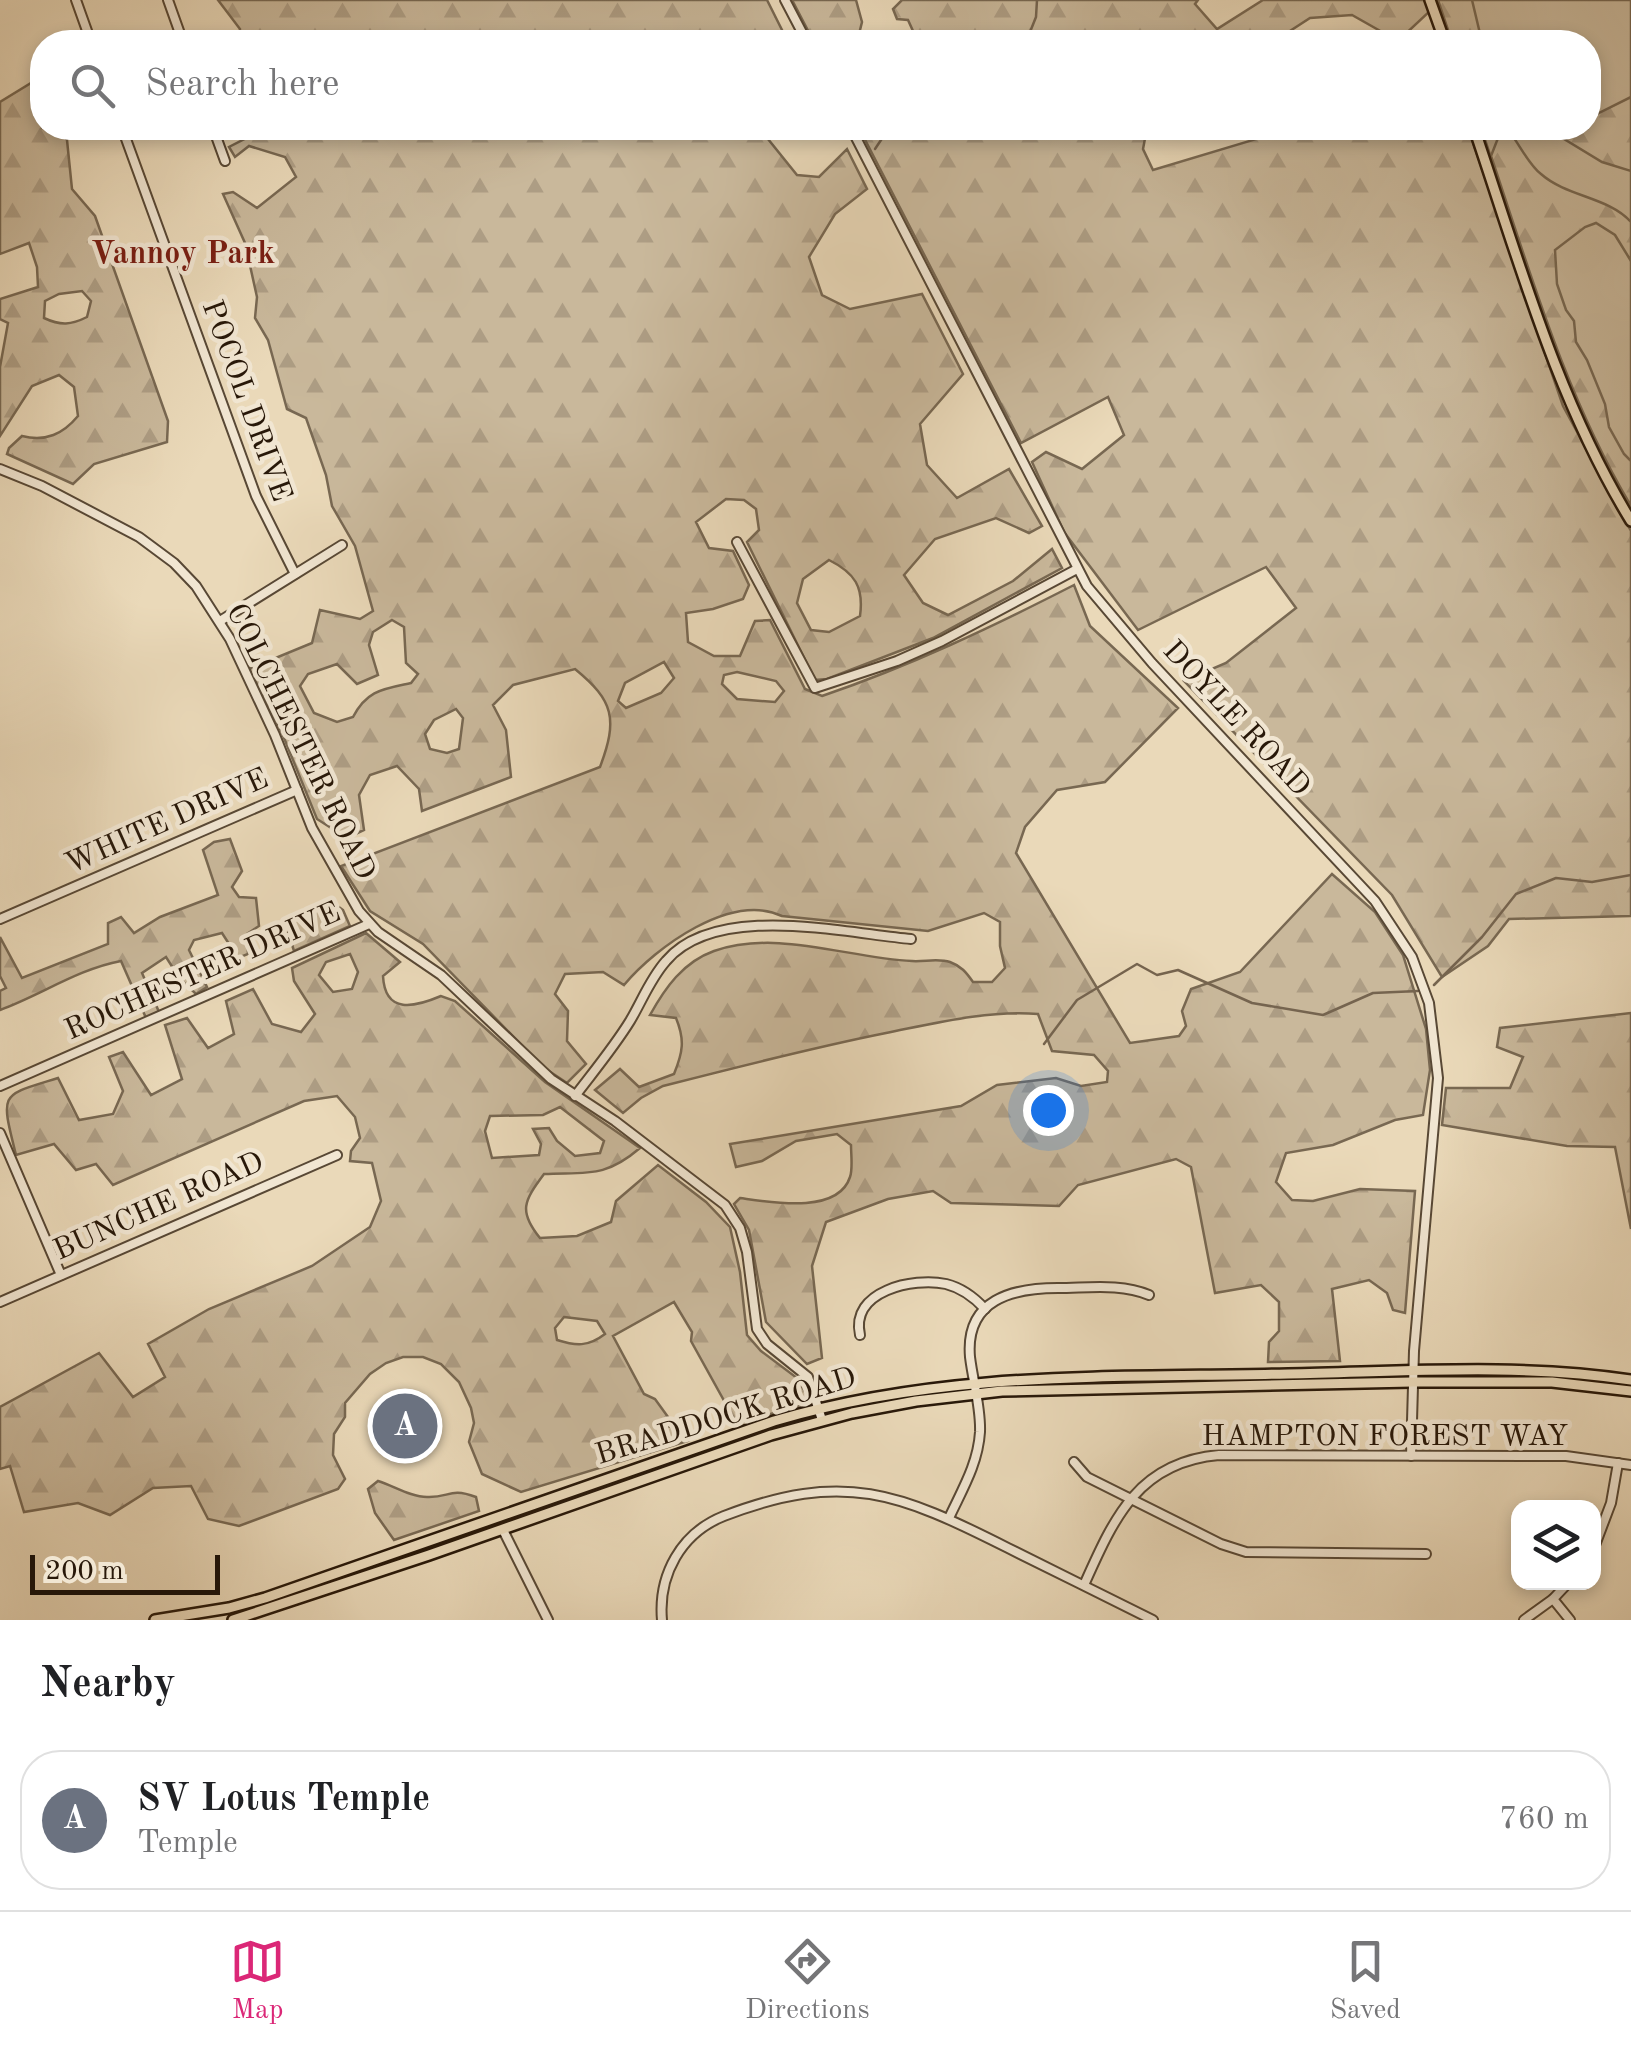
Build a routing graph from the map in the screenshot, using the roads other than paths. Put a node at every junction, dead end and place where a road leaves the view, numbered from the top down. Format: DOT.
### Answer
graph roads {
  1 [pos="76,0"];
  2 [pos="168,0"];
  3 [pos="785,0"];
  4 [pos="1430,0"];
  5 [pos="87,30"];
  6 [pos="179,30"];
  7 [pos="801,30"];
  8 [pos="1441,30"];
  9 [pos="126,140"];
  10 [pos="217,140"];
  11 [pos="857,140"];
  12 [pos="1478,140"];
  13 [pos="225,161"];
  14 [pos="0,469"];
  15 [pos="1631,520"];
  16 [pos="737,542"];
  17 [pos="342,545"];
  18 [pos="1077,569"];
  19 [pos="294,574"];
  20 [pos="220,621"];
  21 [pos="296,790"];
  22 [pos="0,919"];
  23 [pos="369,924"];
  24 [pos="911,940"];
  25 [pos="0,1086"];
  26 [pos="575,1096"];
  27 [pos="0,1133"];
  28 [pos="337,1155"];
  29 [pos="61,1274"];
  30 [pos="1149,1295"];
  31 [pos="0,1302"];
  32 [pos="985,1309"];
  33 [pos="860,1335"];
  34 [pos="1413,1377"];
  35 [pos="1631,1380"];
  36 [pos="974,1382"];
  37 [pos="1631,1391"];
  38 [pos="976,1393"];
  39 [pos="819,1408"];
  40 [pos="822,1420"];
  41 [pos="1411,1456"];
  42 [pos="1074,1462"];
  43 [pos="1618,1464"];
  44 [pos="1631,1465"];
  45 [pos="1130,1499"];
  46 [pos="949,1518"];
  47 [pos="1601,1529"];
  48 [pos="503,1530"];
  49 [pos="1426,1554"];
  50 [pos="1084,1585"];
  51 [pos="1561,1590"];
  52 [pos="1553,1599"];
  53 [pos="235,1607"];
  54 [pos="155,1620"];
  55 [pos="236,1620"];
  56 [pos="548,1620"];
  57 [pos="662,1620"];
  58 [pos="1152,1620"];
  59 [pos="1524,1620"];
  60 [pos="1570,1620"];
  1 -- 5 [label="street"];
  2 -- 6 [label="street"];
  3 -- 7 [label="street"];
  4 -- 8 [label="main road"];
  9 -- 19 [label="street, POCOL DRIVE"];
  10 -- 13 [label="street"];
  11 -- 18 [label="street, DOYLE ROAD"];
  12 -- 15 [label="main road"];
  14 -- 20 [label="street, COLCHESTER ROAD"];
  16 -- 18 [label="street"];
  17 -- 19 [label="street"];
  18 -- 34 [label="street, DOYLE ROAD"];
  19 -- 20 [label="street"];
  20 -- 21 [label="street, COLCHESTER ROAD"];
  21 -- 22 [label="street, WHITE DRIVE"];
  21 -- 23 [label="street, COLCHESTER ROAD"];
  23 -- 25 [label="street, ROCHESTER DRIVE"];
  23 -- 26 [label="street, COLCHESTER ROAD"];
  24 -- 26 [label="street"];
  26 -- 39 [label="street, COLCHESTER ROAD"];
  27 -- 29 [label="street"];
  28 -- 29 [label="street, BUNCHE ROAD"];
  29 -- 31 [label="street, BUNCHE ROAD"];
  30 -- 32 [label="street"];
  32 -- 33 [label="street"];
  32 -- 36 [label="street"];
  34 -- 35 [label="main road, BRADDOCK ROAD"];
  34 -- 36 [label="main road, BRADDOCK ROAD"];
  34 -- 37 [label="main road, BRADDOCK ROAD"];
  34 -- 38 [label="main road, BRADDOCK ROAD"];
  34 -- 41 [label="street, DOYLE ROAD"];
  36 -- 38 [label="street"];
  36 -- 39 [label="main road, BRADDOCK ROAD"];
  38 -- 40 [label="main road, BRADDOCK ROAD"];
  38 -- 46 [label="street"];
  39 -- 40 [label="street, COLCHESTER ROAD"];
  39 -- 53 [label="main road, BRADDOCK ROAD"];
  40 -- 48 [label="main road, BRADDOCK ROAD"];
  41 -- 43 [label="street, HAMPTON FOREST WAY"];
  41 -- 45 [label="street, HAMPTON FOREST WAY"];
  42 -- 45 [label="street"];
  43 -- 44 [label="street, HAMPTON FOREST WAY"];
  43 -- 47 [label="street"];
  45 -- 49 [label="street"];
  45 -- 50 [label="street, HAMPTON FOREST WAY"];
  46 -- 50 [label="street"];
  46 -- 57 [label="street"];
  48 -- 55 [label="main road, BRADDOCK ROAD"];
  48 -- 56 [label="street"];
  50 -- 58 [label="street"];
  51 -- 52 [label="street"];
  52 -- 59 [label="street"];
  52 -- 60 [label="street"];
  53 -- 54 [label="main road, BRADDOCK ROAD"];
  53 -- 55 [label="street"];
}
